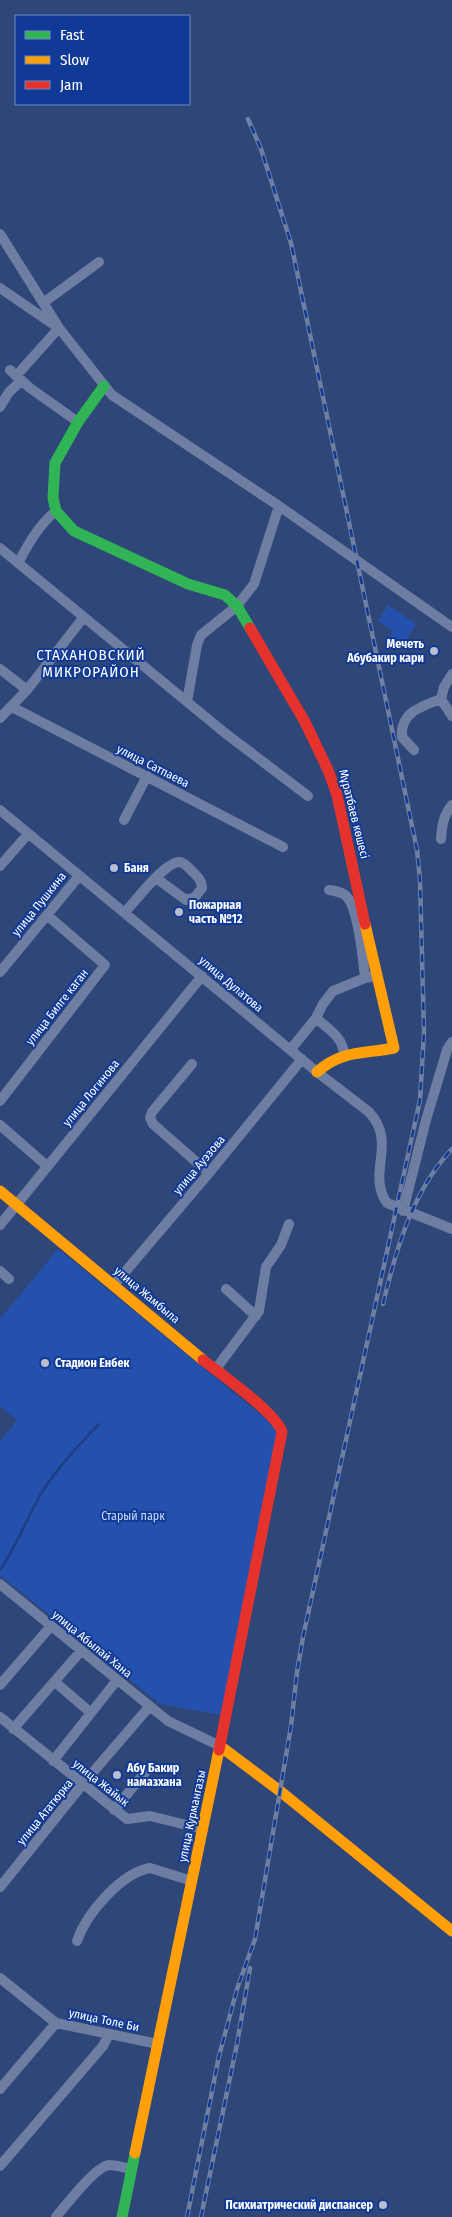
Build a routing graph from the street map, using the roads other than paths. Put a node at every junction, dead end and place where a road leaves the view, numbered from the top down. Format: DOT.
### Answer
graph roads {
  1 [pos="0,234"];
  2 [pos="99,262"];
  3 [pos="0,288"];
  4 [pos="43,303"];
  5 [pos="60,328"];
  6 [pos="16,376"];
  7 [pos="104,386"];
  8 [pos="0,407"];
  9 [pos="78,422"];
  10 [pos="279,506"];
  11 [pos="56,512"];
  12 [pos="0,548"];
  13 [pos="18,563"];
  14 [pos="237,606"];
  15 [pos="83,618"];
  16 [pos="452,627"];
  17 [pos="0,669"];
  18 [pos="452,674"];
  19 [pos="27,690"];
  20 [pos="441,699"];
  21 [pos="187,702"];
  22 [pos="12,706"];
  23 [pos="452,716"];
  24 [pos="0,718"];
  25 [pos="414,750"];
  26 [pos="147,776"];
  27 [pos="308,796"];
  28 [pos="452,805"];
  29 [pos="0,810"];
  30 [pos="124,820"];
  31 [pos="28,834"];
  32 [pos="441,839"];
  33 [pos="283,847"];
  34 [pos="0,866"];
  35 [pos="79,876"];
  36 [pos="156,878"];
  37 [pos="330,890"];
  38 [pos="125,912"];
  39 [pos="46,915"];
  40 [pos="0,972"];
  41 [pos="202,976"];
  42 [pos="371,977"];
  43 [pos="316,1018"];
  44 [pos="452,1042"];
  45 [pos="291,1050"];
  46 [pos="344,1054"];
  47 [pos="302,1059"];
  48 [pos="192,1064"];
  49 [pos="317,1072"];
  50 [pos="0,1101"];
  51 [pos="0,1125"];
  52 [pos="47,1166"];
  53 [pos="209,1173"];
  54 [pos="0,1190"];
  55 [pos="16,1204"];
  56 [pos="404,1211"];
  57 [pos="289,1224"];
  58 [pos="0,1225"];
  59 [pos="452,1229"];
  60 [pos="0,1271"];
  61 [pos="9,1279"];
  62 [pos="114,1285"];
  63 [pos="226,1289"];
  64 [pos="256,1316"];
  65 [pos="215,1370"];
  66 [pos="276,1422"];
  67 [pos="0,1584"];
  68 [pos="51,1626"];
  69 [pos="81,1651"];
  70 [pos="117,1680"];
  71 [pos="55,1682"];
  72 [pos="0,1685"];
  73 [pos="149,1707"];
  74 [pos="91,1713"];
  75 [pos="0,1717"];
  76 [pos="13,1729"];
  77 [pos="220,1746"];
  78 [pos="53,1761"];
  79 [pos="147,1770"];
  80 [pos="82,1785"];
  81 [pos="114,1810"];
  82 [pos="203,1829"];
  83 [pos="192,1880"];
  84 [pos="0,1888"];
  85 [pos="452,1931"];
  86 [pos="77,1941"];
  87 [pos="0,1978"];
  88 [pos="56,2023"];
  89 [pos="109,2034"];
  90 [pos="158,2044"];
  91 [pos="0,2089"];
  92 [pos="0,2166"];
  93 [pos="132,2169"];
  94 [pos="56,2217"];
  95 [pos="122,2217"];
  1 -- 4 [label="street"];
  2 -- 4 [label="street"];
  3 -- 5 [label="street"];
  4 -- 5 [label="street"];
  5 -- 6 [label="street"];
  5 -- 7 [label="street"];
  6 -- 8 [label="street"];
  6 -- 9 [label="street"];
  7 -- 9 [label="street"];
  7 -- 10 [label="street"];
  9 -- 11 [label="street"];
  10 -- 14 [label="street"];
  10 -- 16 [label="street"];
  11 -- 13 [label="street"];
  11 -- 14 [label="street"];
  12 -- 13 [label="street"];
  13 -- 15 [label="street"];
  14 -- 21 [label="street"];
  14 -- 42 [label="street, Мұратбаев көшесі"];
  15 -- 19 [label="street"];
  15 -- 21 [label="street"];
  17 -- 19 [label="street"];
  18 -- 20 [label="street"];
  19 -- 22 [label="street"];
  20 -- 23 [label="street"];
  20 -- 25 [label="street"];
  21 -- 27 [label="street"];
  22 -- 24 [label="street"];
  22 -- 26 [label="street, улица Сатпаева"];
  26 -- 30 [label="street"];
  26 -- 33 [label="street, улица Сатпаева"];
  28 -- 32 [label="street"];
  29 -- 31 [label="street, улица Дулатова"];
  31 -- 34 [label="street"];
  31 -- 35 [label="street, улица Дулатова"];
  35 -- 38 [label="street, улица Дулатова"];
  35 -- 39 [label="street, улица Пушкина"];
  36 -- 38 [label="street"];
  37 -- 42 [label="street"];
  38 -- 41 [label="street, улица Дулатова"];
  39 -- 40 [label="street, улица Пушкина"];
  39 -- 50 [label="street, улица Билге каган"];
  41 -- 45 [label="street, улица Дулатова"];
  41 -- 52 [label="street, улица Логинова"];
  42 -- 43 [label="street"];
  42 -- 46 [label="street, Мұратбаев көшесі"];
  43 -- 45 [label="street"];
  43 -- 46 [label="street"];
  44 -- 56 [label="street"];
  45 -- 47 [label="street, улица Дулатова"];
  46 -- 49 [label="street"];
  47 -- 49 [label="street, улица Дулатова"];
  47 -- 53 [label="street, улица Ауэзова"];
  48 -- 53 [label="street"];
  49 -- 56 [label="street, улица Дулатова"];
  51 -- 52 [label="street"];
  52 -- 55 [label="street, улица Логинова"];
  53 -- 62 [label="street, улица Ауэзова"];
  54 -- 55 [label="street, улица Жамбыла"];
  55 -- 58 [label="street, улица Логинова"];
  55 -- 62 [label="street, улица Жамбыла"];
  56 -- 59 [label="street"];
  57 -- 64 [label="street"];
  60 -- 61 [label="street"];
  62 -- 65 [label="street, улица Жамбыла"];
  63 -- 64 [label="street"];
  64 -- 65 [label="street"];
  65 -- 66 [label="street, улица Жамбыла"];
  66 -- 77 [label="street, улица Курмангазы"];
  67 -- 68 [label="street, улица Абылай Хана"];
  68 -- 69 [label="street, улица Абылай Хана"];
  68 -- 72 [label="street"];
  69 -- 70 [label="street, улица Абылай Хана"];
  69 -- 71 [label="street"];
  70 -- 73 [label="street, улица Абылай Хана"];
  70 -- 74 [label="street"];
  71 -- 74 [label="street"];
  71 -- 76 [label="street"];
  73 -- 77 [label="street, улица Абылай Хана"];
  73 -- 80 [label="street, улица Ататюрка"];
  74 -- 78 [label="street"];
  75 -- 76 [label="street, улица Жайык"];
  76 -- 78 [label="street, улица Жайык"];
  77 -- 82 [label="street, улица Курмангазы"];
  77 -- 85 [label="street"];
  78 -- 80 [label="street, улица Жайык"];
  79 -- 81 [label="street"];
  80 -- 81 [label="street, улица Жайык"];
  80 -- 84 [label="street, улица Ататюрка"];
  81 -- 82 [label="street, улица Жайык"];
  82 -- 83 [label="street, улица Курмангазы"];
  83 -- 86 [label="street"];
  83 -- 90 [label="street, улица Курмангазы"];
  87 -- 88 [label="street, улица Толе Би"];
  88 -- 89 [label="street, улица Толе Би"];
  88 -- 91 [label="street"];
  89 -- 90 [label="street, улица Толе Би"];
  89 -- 92 [label="street"];
  90 -- 93 [label="street, улица Курмангазы"];
  93 -- 94 [label="street"];
  93 -- 95 [label="street, улица Курмангазы"];
}
